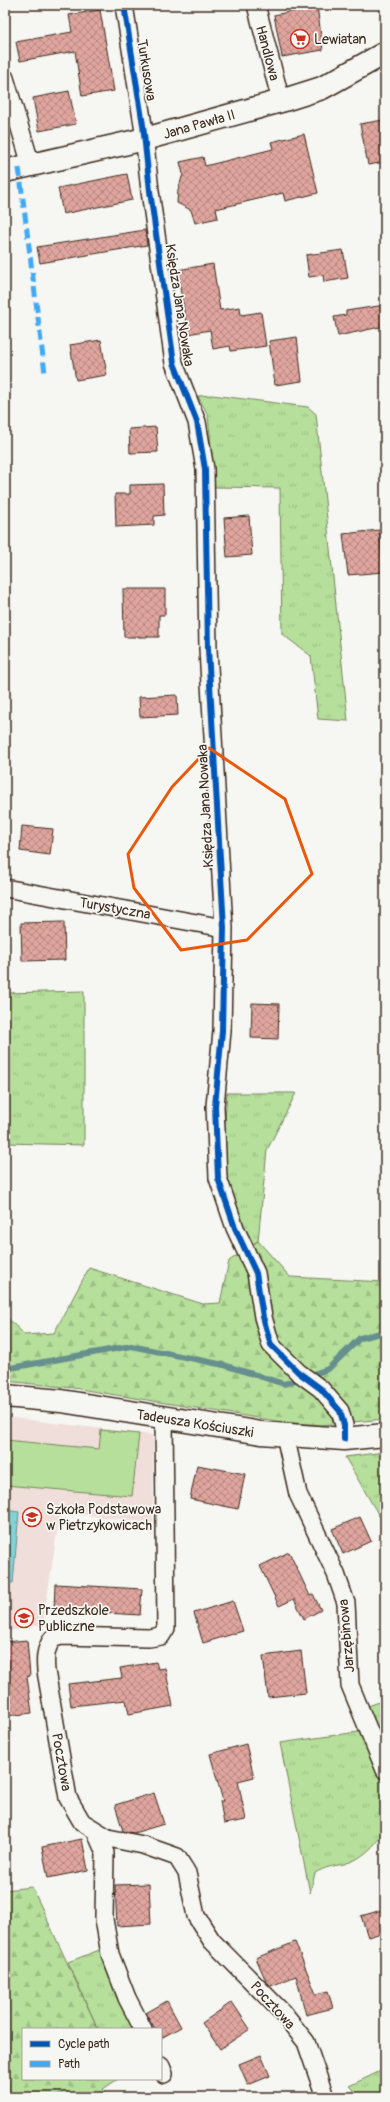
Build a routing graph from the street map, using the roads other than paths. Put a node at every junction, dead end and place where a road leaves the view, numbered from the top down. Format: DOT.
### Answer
graph roads {
  1 [pos="124,5"];
  2 [pos="256,5"];
  3 [pos="385,53"];
  4 [pos="5,78"];
  5 [pos="281,101"];
  6 [pos="145,139"];
  7 [pos="31,165"];
  8 [pos="5,171"];
  9 [pos="5,888"];
  10 [pos="224,928"];
  11 [pos="5,1396"];
  12 [pos="164,1418"];
  13 [pos="285,1435"];
  14 [pos="385,1435"];
  15 [pos="344,1439"];
  16 [pos="385,1770"];
  17 [pos="95,1830"];
  18 [pos="142,2028"];
  19 [pos="325,2097"];
  1 -- 6 [label="street, Turkusowa"];
  2 -- 5 [label="street, Handlowa"];
  3 -- 5 [label="street, Jana Pawła II"];
  4 -- 7 [label="street"];
  5 -- 6 [label="street, Jana Pawła II"];
  6 -- 7 [label="street, Jana Pawła II"];
  6 -- 10 [label="street, Księdza Jana Nowaka"];
  7 -- 8 [label="street, Jana Pawła II"];
  9 -- 10 [label="street, Turystyczna"];
  10 -- 15 [label="street, Księdza Jana Nowaka"];
  11 -- 12 [label="street, Tadeusza Kościuszki"];
  12 -- 13 [label="street, Tadeusza Kościuszki"];
  12 -- 17 [label="street, Pocztowa"];
  13 -- 15 [label="street, Tadeusza Kościuszki"];
  13 -- 16 [label="street, Jarzębinowa"];
  14 -- 15 [label="street, Tadeusza Kościuszki"];
  17 -- 18 [label="street"];
  17 -- 19 [label="street, Pocztowa"];
}
